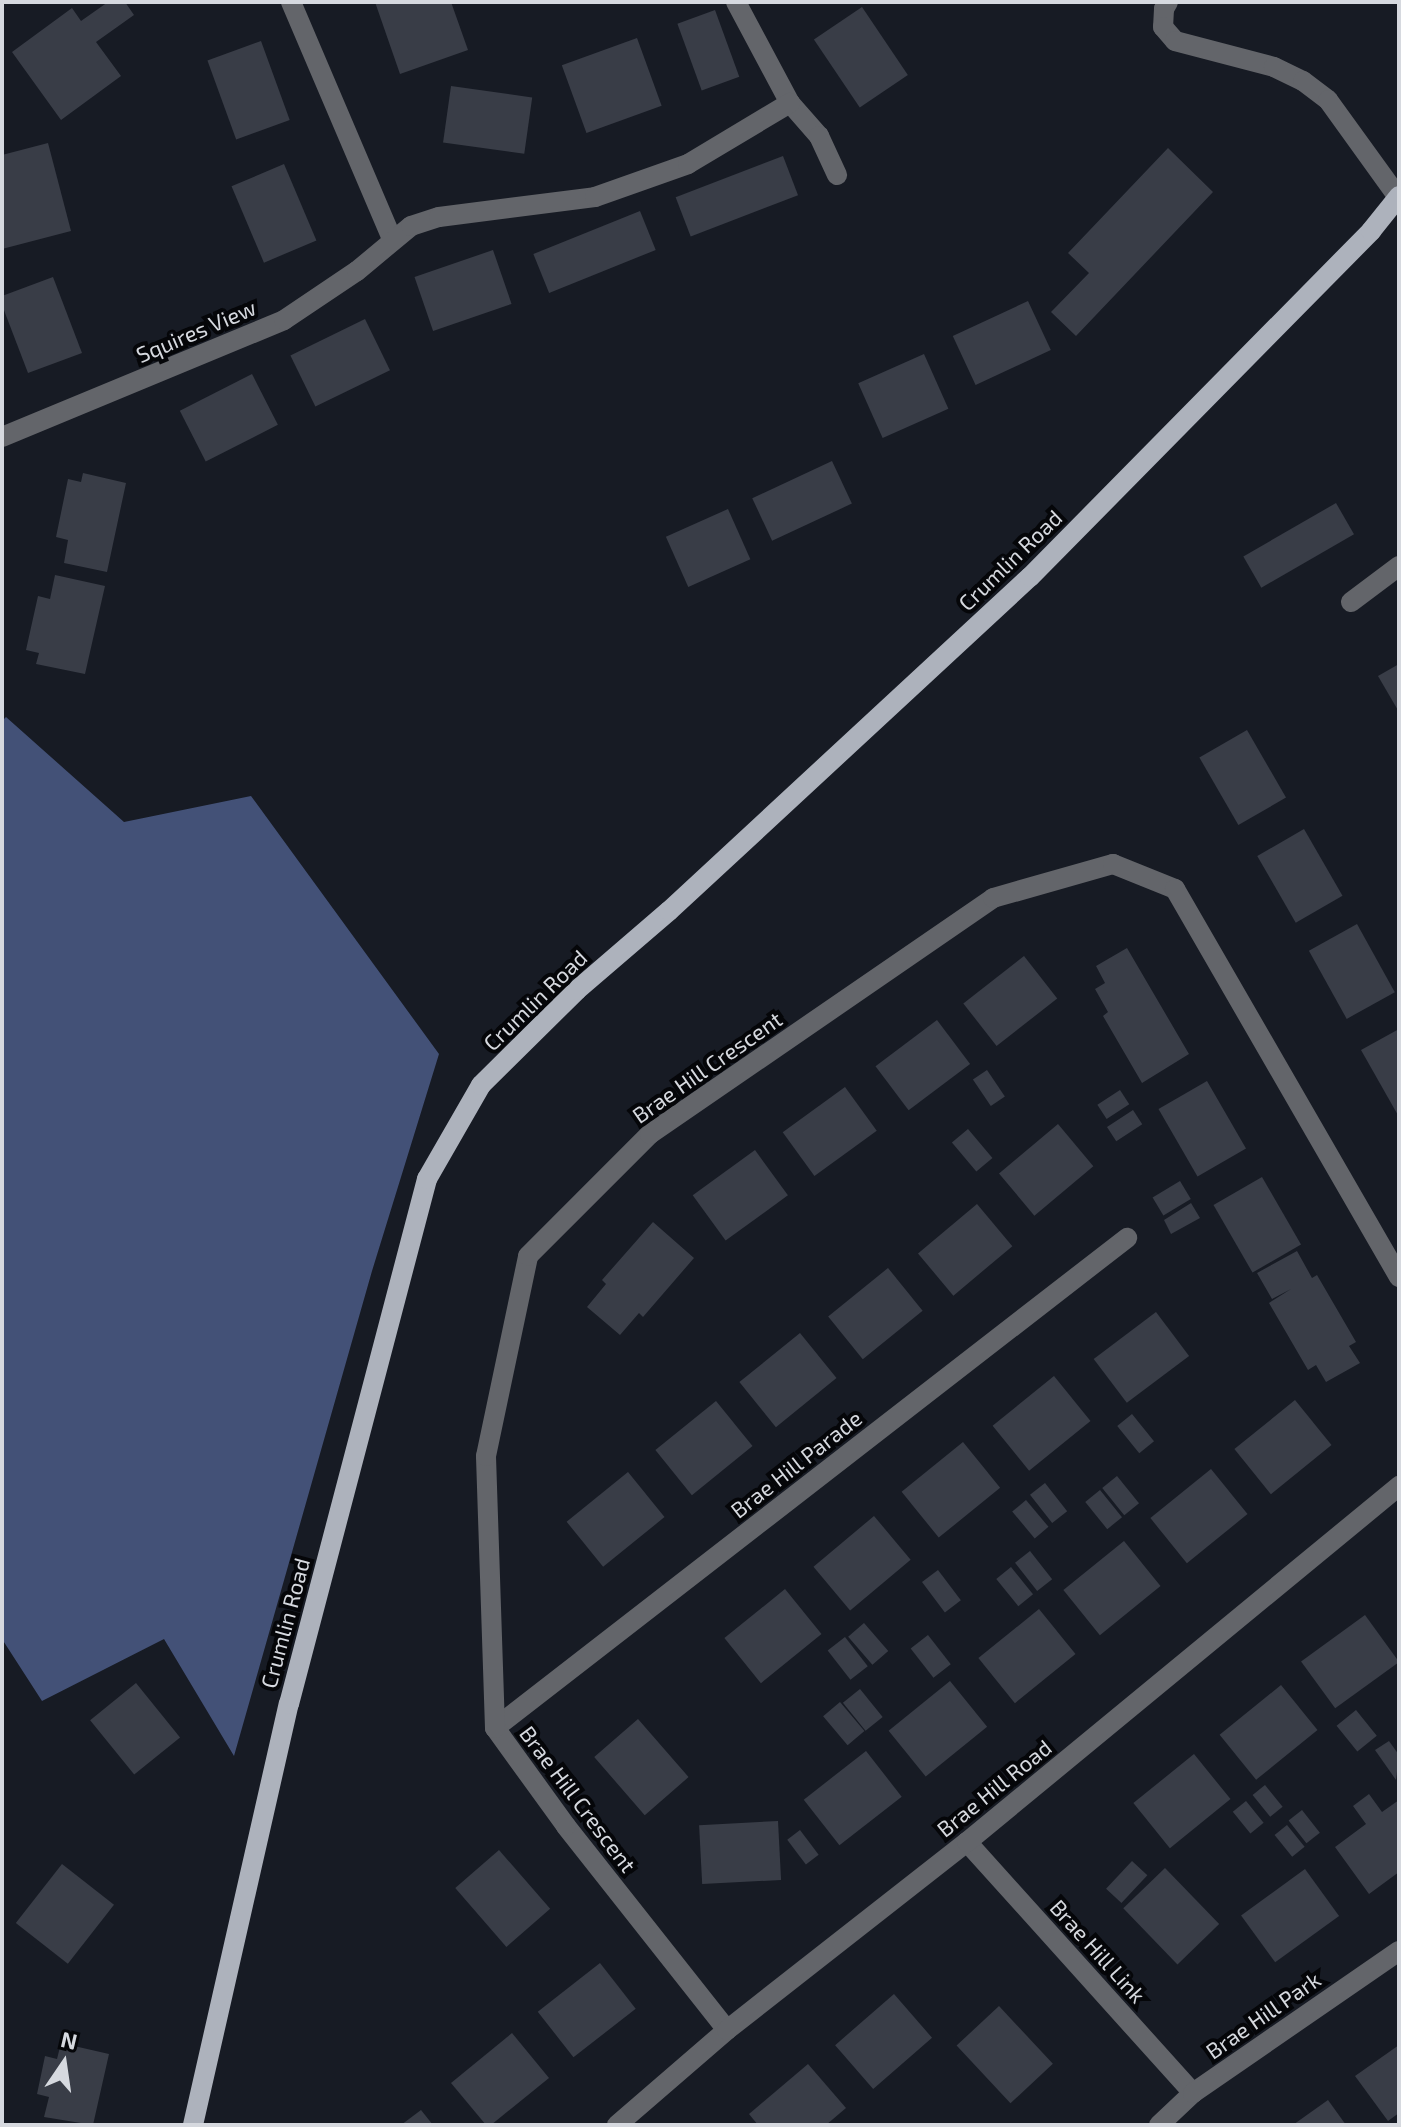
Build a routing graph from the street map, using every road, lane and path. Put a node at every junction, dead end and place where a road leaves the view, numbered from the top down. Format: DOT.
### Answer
graph roads {
  1 [pos="291,2"];
  2 [pos="736,2"];
  3 [pos="1168,2"];
  4 [pos="790,103"];
  5 [pos="837,175"];
  6 [pos="1399,197"];
  7 [pos="392,239"];
  8 [pos="2,437"];
  9 [pos="1399,566"];
  10 [pos="1351,602"];
  11 [pos="1127,1238"];
  12 [pos="1399,1277"];
  13 [pos="1399,1486"];
  14 [pos="495,1728"];
  15 [pos="967,1842"];
  16 [pos="1399,1951"];
  17 [pos="727,2030"];
  18 [pos="1193,2093"];
  19 [pos="193,2125"];
  20 [pos="617,2125"];
  21 [pos="1159,2125"];
  1 -- 7 [label="street"];
  2 -- 4 [label="street"];
  3 -- 6 [label="street"];
  4 -- 5 [label="street"];
  4 -- 7 [label="street, Squires View"];
  6 -- 19 [label="main road, Crumlin Road"];
  7 -- 8 [label="street, Squires View"];
  9 -- 10 [label="street"];
  11 -- 14 [label="street, Brae Hill Parade"];
  12 -- 14 [label="street, Brae Hill Crescent"];
  13 -- 15 [label="street, Brae Hill Road"];
  14 -- 17 [label="street, Brae Hill Crescent"];
  15 -- 17 [label="street, Brae Hill Road"];
  15 -- 18 [label="street, Brae Hill Link"];
  16 -- 18 [label="street, Brae Hill Park"];
  17 -- 20 [label="street, Brae Hill Road"];
  18 -- 21 [label="street, Brae Hill Park"];
}
